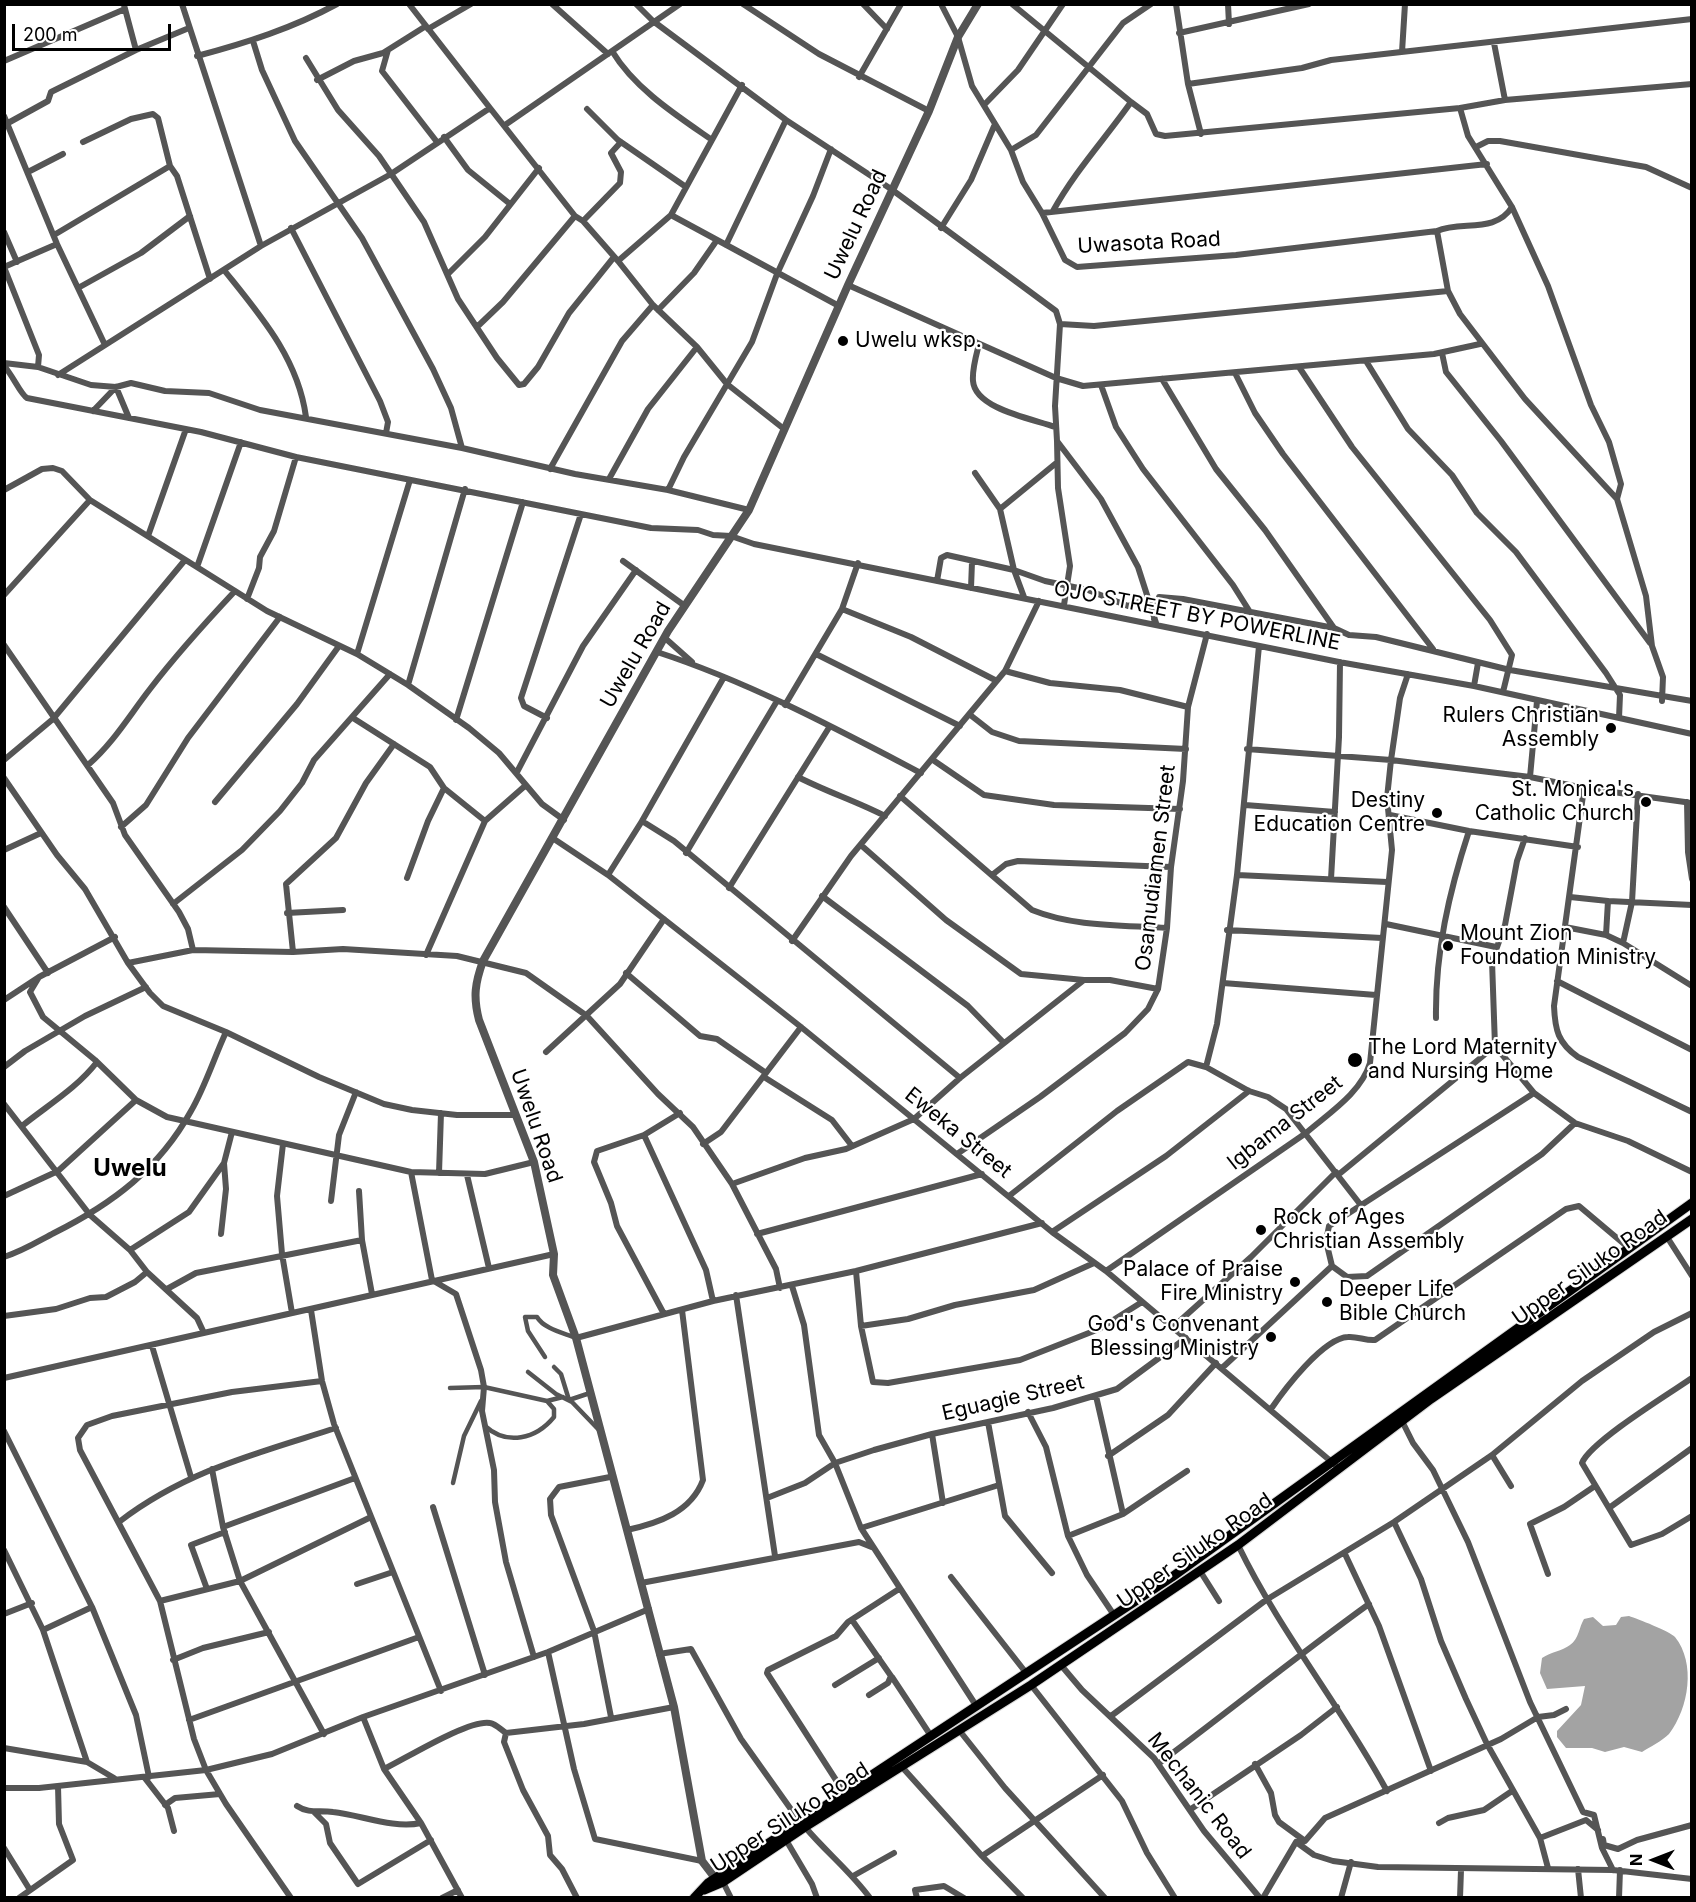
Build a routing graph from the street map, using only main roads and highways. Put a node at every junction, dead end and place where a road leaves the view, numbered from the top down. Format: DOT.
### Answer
graph roads {
  1 [pos="1692,1203"];
  2 [pos="1692,1219"];
  3 [pos="1336,1466"];
  4 [pos="802,1825"];
  5 [pos="719,1880"];
  6 [pos="694,1898"];
  1 -- 3 [label="main road, Upper Siluko Road"];
  2 -- 3 [label="main road, Upper Siluko Road"];
  3 -- 4 [label="main road, Upper Siluko Road"];
  3 -- 4 [label="main road, Upper Siluko Road"];
  4 -- 5 [label="main road, Upper Siluko Road"];
  4 -- 5 [label="main road, Upper Siluko Road"];
  5 -- 6 [label="main road, Upper Siluko Road"];
}
